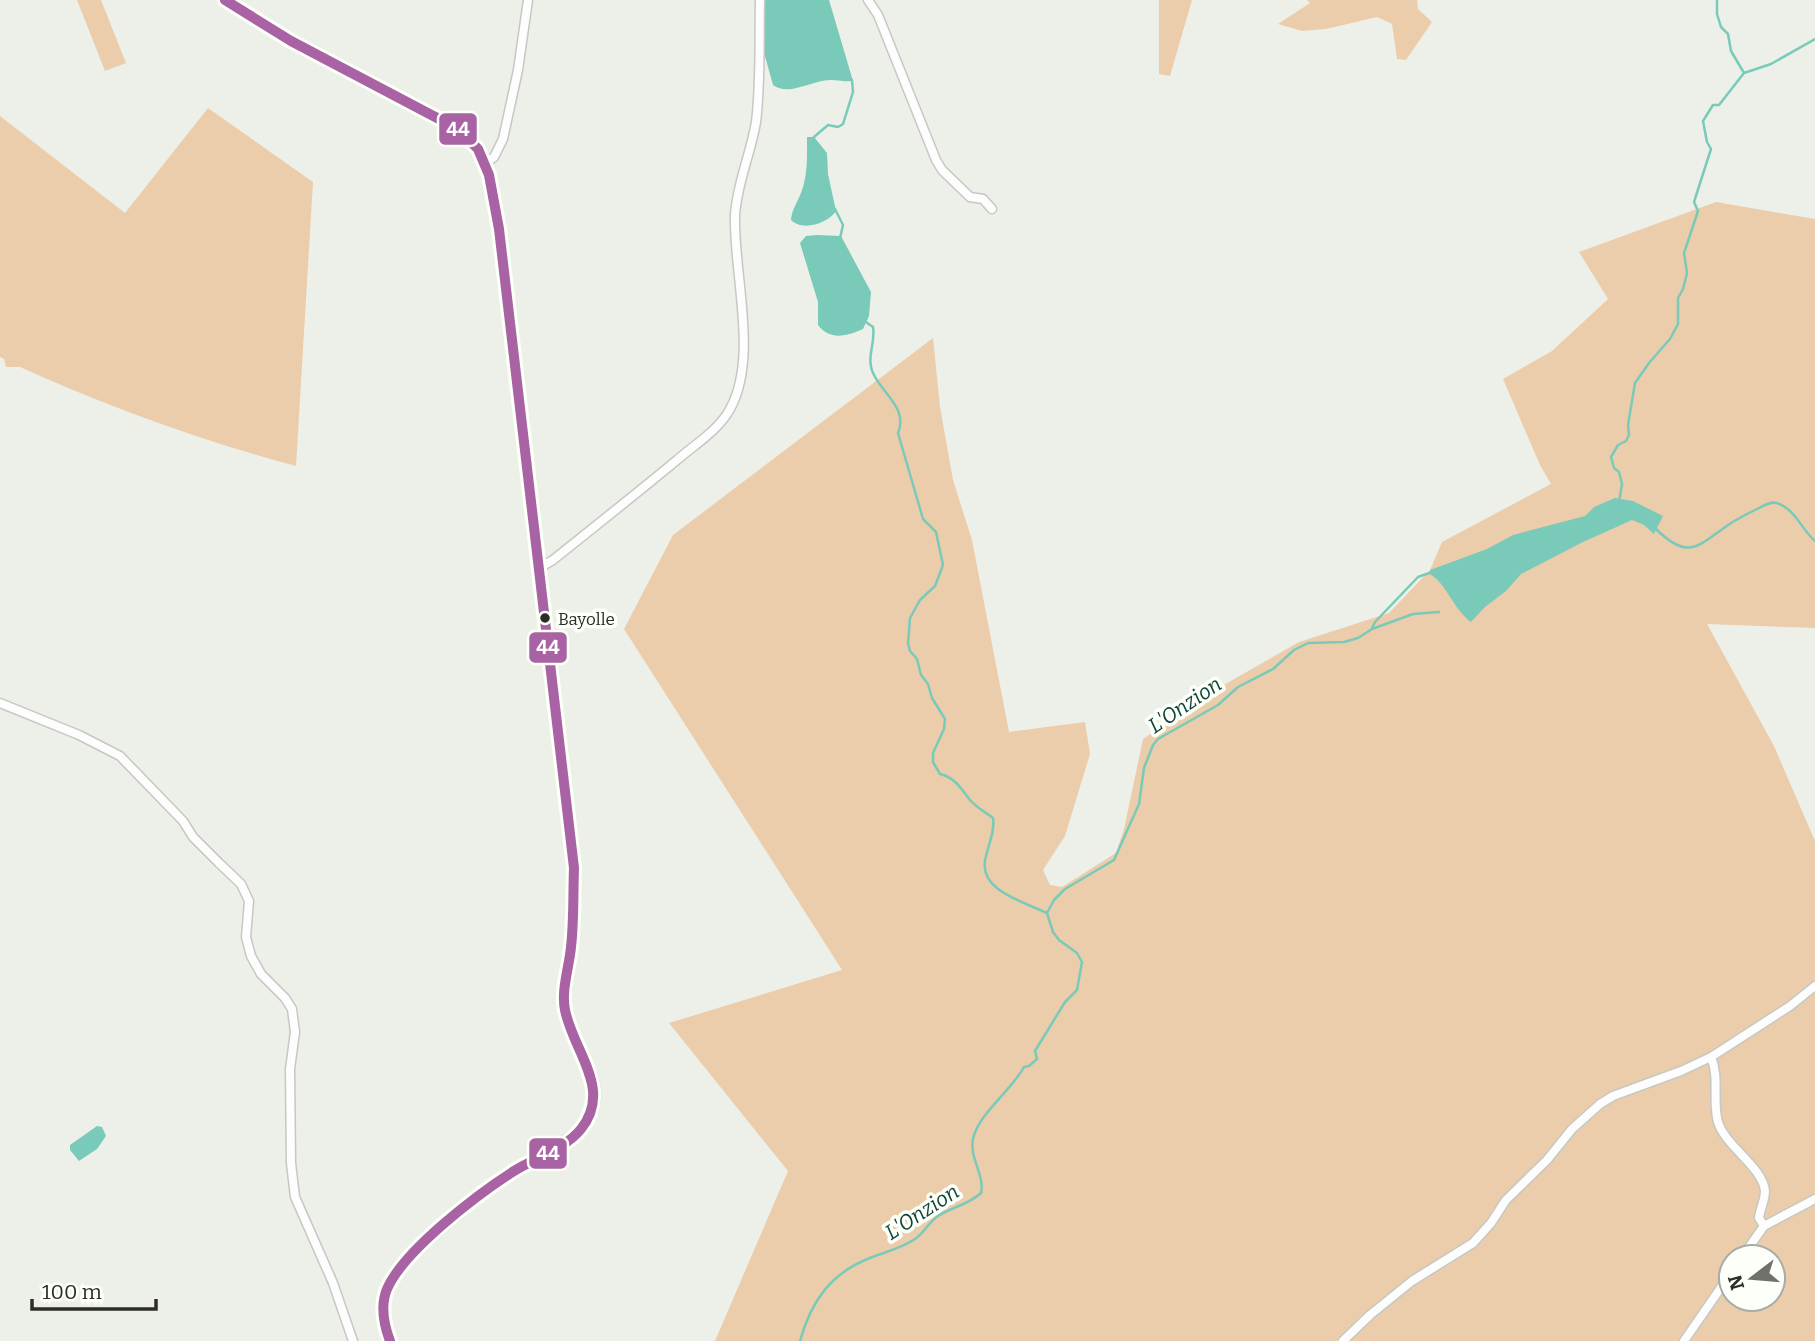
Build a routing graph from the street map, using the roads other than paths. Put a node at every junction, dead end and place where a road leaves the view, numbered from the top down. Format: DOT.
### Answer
graph roads {
  1 [pos="225,0"];
  2 [pos="528,0"];
  3 [pos="760,0"];
  4 [pos="869,0"];
  5 [pos="485,164"];
  6 [pos="992,209"];
  7 [pos="539,568"];
  8 [pos="0,703"];
  9 [pos="1815,986"];
  10 [pos="1711,1057"];
  11 [pos="1815,1199"];
  12 [pos="1764,1226"];
  13 [pos="1752,1243"];
  14 [pos="1717,1293"];
  15 [pos="353,1341"];
  16 [pos="390,1341"];
  17 [pos="1343,1341"];
  18 [pos="1684,1341"];
  1 -- 5 [label="main road"];
  2 -- 5 [label="street"];
  3 -- 7 [label="street"];
  4 -- 6 [label="street"];
  5 -- 7 [label="main road"];
  7 -- 16 [label="main road"];
  8 -- 15 [label="street"];
  9 -- 10 [label="street"];
  10 -- 12 [label="street"];
  10 -- 17 [label="street"];
  11 -- 12 [label="street"];
  12 -- 13 [label="street"];
  14 -- 18 [label="street"];
}
